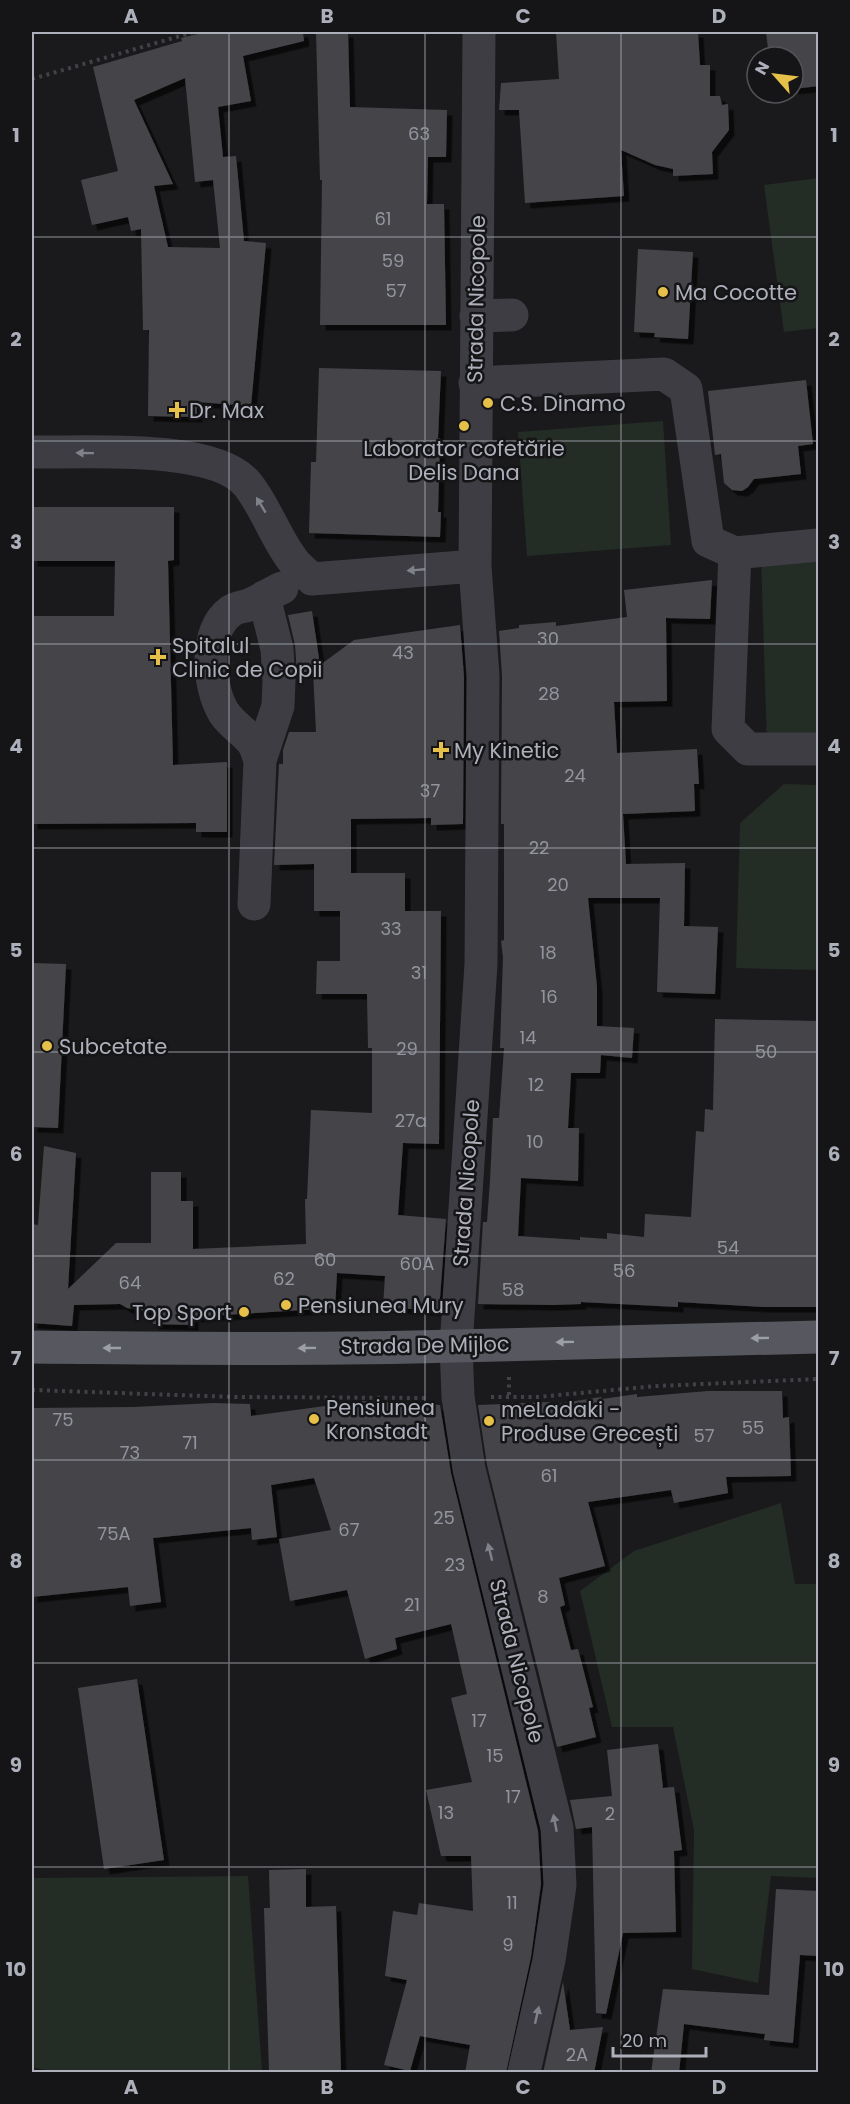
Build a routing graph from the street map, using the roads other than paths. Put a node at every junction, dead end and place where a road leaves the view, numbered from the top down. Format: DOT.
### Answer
graph roads {
  1 [pos="479,32"];
  2 [pos="512,315"];
  3 [pos="476,316"];
  4 [pos="475,383"];
  5 [pos="32,452"];
  6 [pos="819,544"];
  7 [pos="735,553"];
  8 [pos="475,566"];
  9 [pos="312,579"];
  10 [pos="264,597"];
  11 [pos="819,749"];
  12 [pos="260,760"];
  13 [pos="254,904"];
  14 [pos="819,1337"];
  15 [pos="456,1346"];
  16 [pos="32,1347"];
  17 [pos="524,2073"];
  1 -- 3 [label="street, Strada Nicopole"];
  2 -- 3 [label="street"];
  3 -- 4 [label="street, Strada Nicopole"];
  4 -- 7 [label="street"];
  4 -- 8 [label="street, Strada Nicopole"];
  9 -- 5 [label="street, one-way"];
  6 -- 7 [label="street"];
  7 -- 11 [label="street"];
  8 -- 9 [label="street, one-way"];
  8 -- 15 [label="street, Strada Nicopole"];
  9 -- 10 [label="street"];
  10 -- 12 [label="street"];
  10 -- 12 [label="street"];
  12 -- 13 [label="street"];
  14 -- 15 [label="main road, Strada De Mijloc, one-way"];
  15 -- 16 [label="main road, Strada De Mijloc, one-way"];
  17 -- 15 [label="street, Strada Nicopole, one-way"];
}
